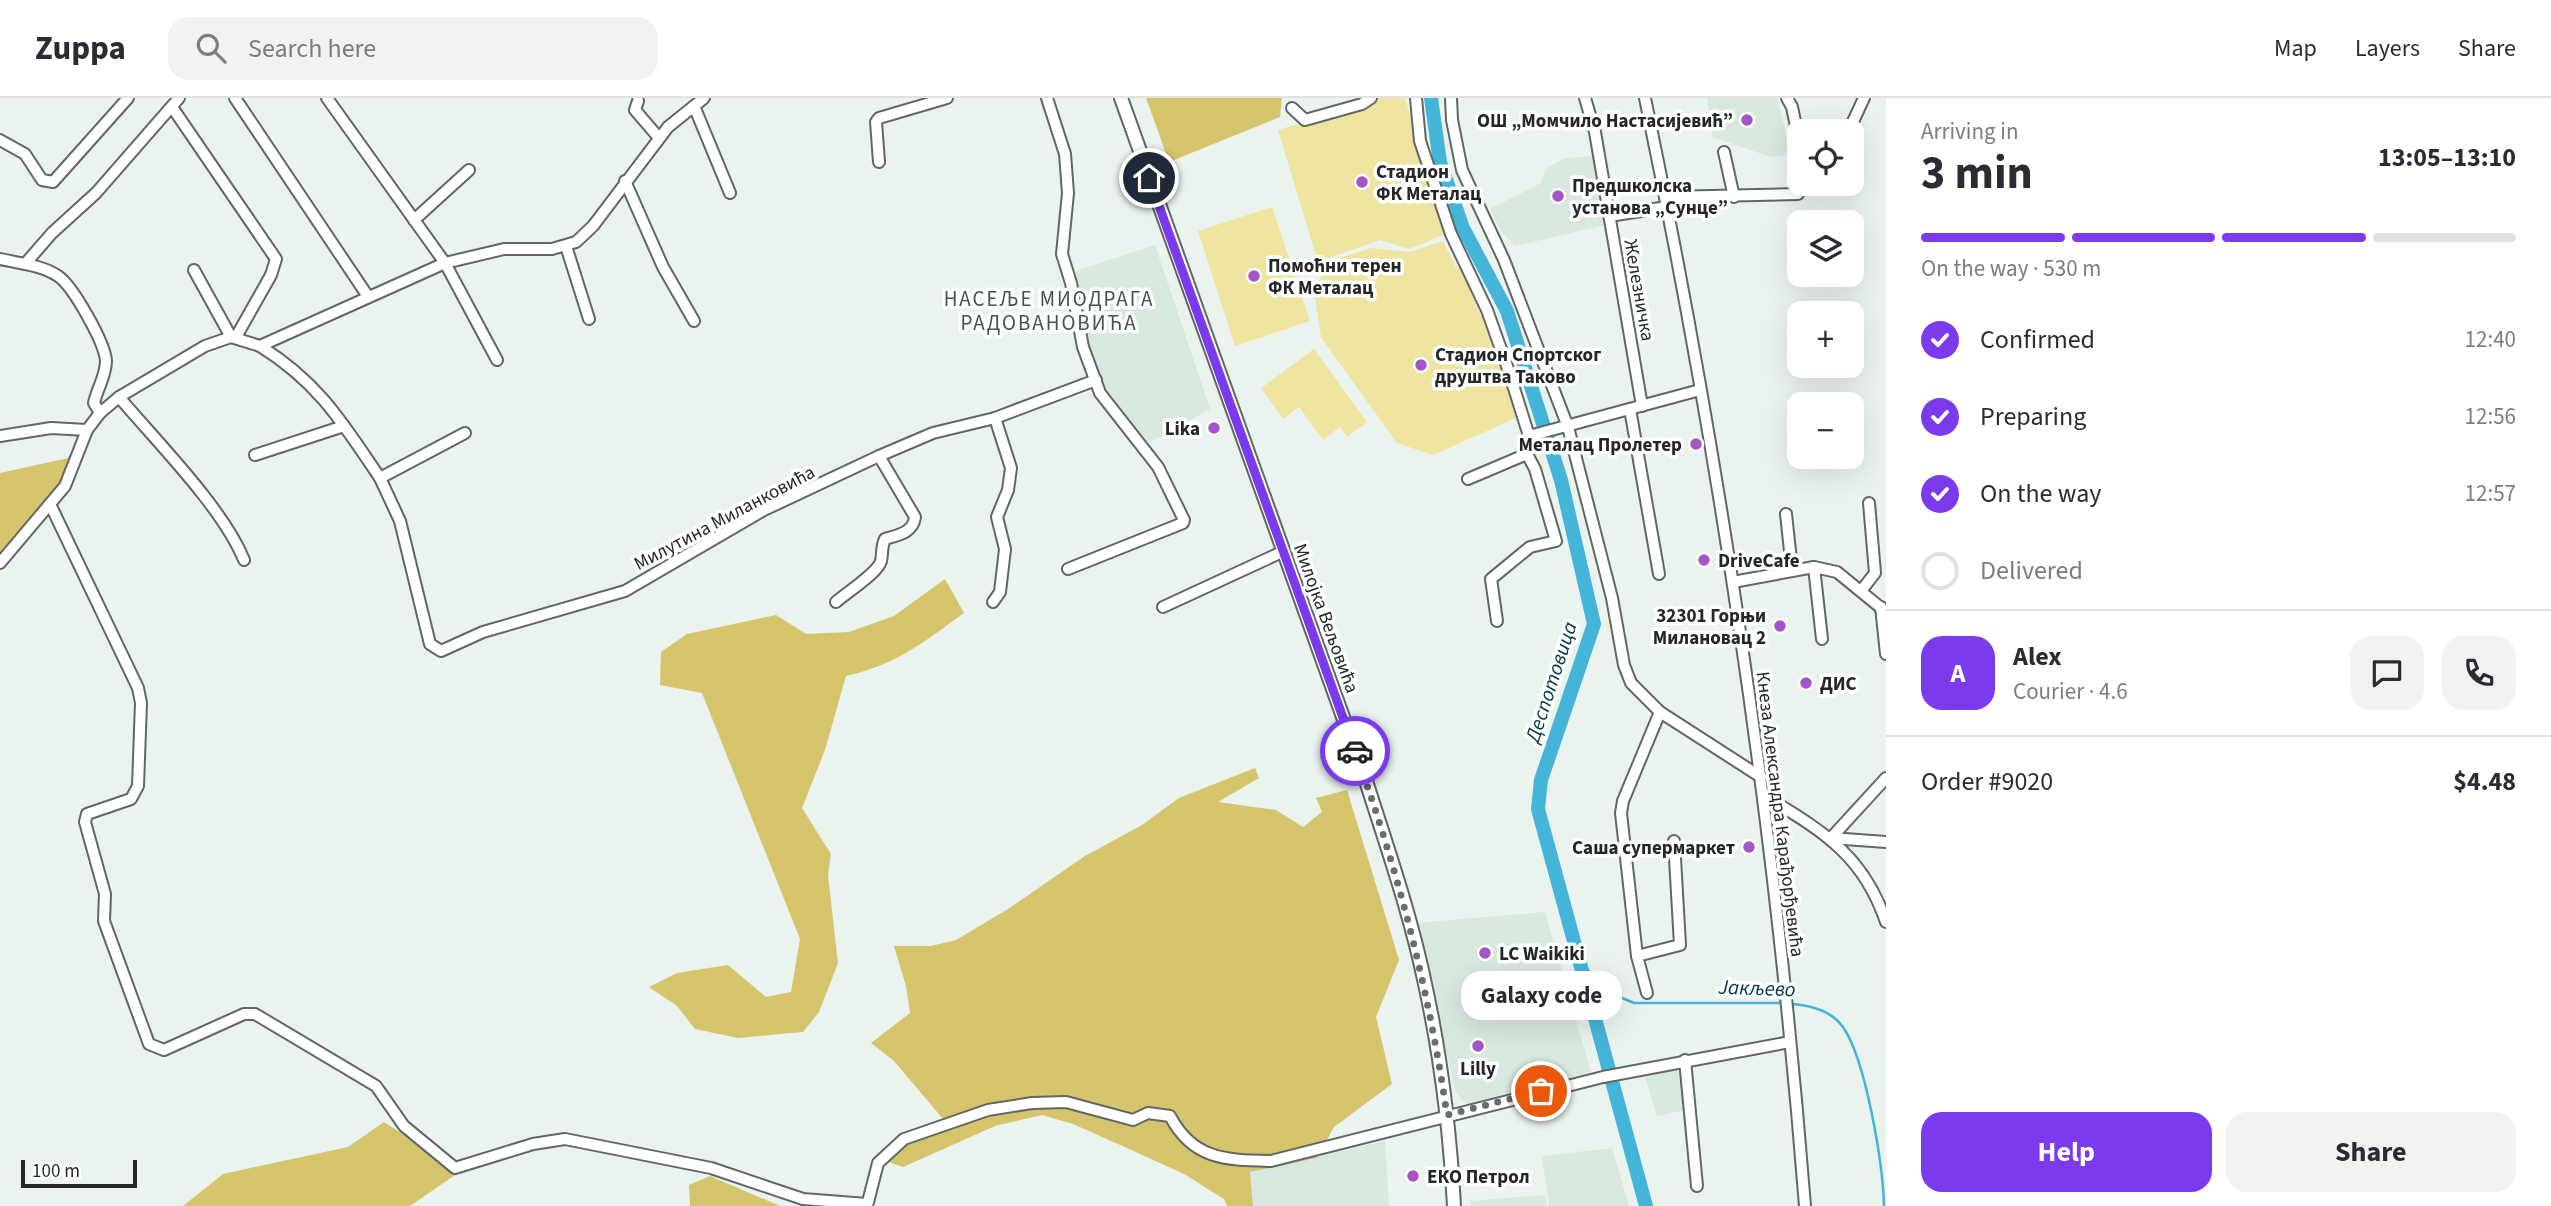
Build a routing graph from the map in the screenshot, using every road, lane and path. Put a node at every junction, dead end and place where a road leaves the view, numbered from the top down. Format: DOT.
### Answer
graph roads {
  1 [pos="128,98"];
  2 [pos="235,98"];
  3 [pos="327,98"];
  4 [pos="704,98"];
  5 [pos="947,98"];
  6 [pos="1047,98"];
  7 [pos="1121,98"];
  8 [pos="1371,98"];
  9 [pos="1416,98"];
  10 [pos="1585,98"];
  11 [pos="1645,98"];
  12 [pos="1787,98"];
  13 [pos="1864,98"];
  14 [pos="1455,99"];
  15 [pos="638,101"];
  16 [pos="176,102"];
  17 [pos="694,106"];
  18 [pos="1292,108"];
  19 [pos="1794,119"];
  20 [pos="1854,119"];
  21 [pos="659,138"];
  22 [pos="0,140"];
  23 [pos="1724,152"];
  24 [pos="879,162"];
  25 [pos="469,170"];
  26 [pos="625,181"];
  27 [pos="730,193"];
  28 [pos="1787,195"];
  29 [pos="1734,197"];
  30 [pos="1666,202"];
  31 [pos="1609,216"];
  32 [pos="414,220"];
  33 [pos="566,246"];
  34 [pos="0,259"];
  35 [pos="445,263"];
  36 [pos="25,264"];
  37 [pos="194,270"];
  38 [pos="367,295"];
  39 [pos="589,318"];
  40 [pos="694,321"];
  41 [pos="234,337"];
  42 [pos="260,346"];
  43 [pos="497,360"];
  44 [pos="1096,380"];
  45 [pos="1700,390"];
  46 [pos="119,397"];
  47 [pos="1636,407"];
  48 [pos="100,413"];
  49 [pos="995,418"];
  50 [pos="344,426"];
  51 [pos="1563,428"];
  52 [pos="87,429"];
  53 [pos="465,433"];
  54 [pos="1532,435"];
  55 [pos="0,436"];
  56 [pos="1527,454"];
  57 [pos="255,455"];
  58 [pos="879,456"];
  59 [pos="380,478"];
  60 [pos="1468,480"];
  61 [pos="1869,503"];
  62 [pos="50,504"];
  63 [pos="1786,514"];
  64 [pos="1282,552"];
  65 [pos="244,560"];
  66 [pos="0,563"];
  67 [pos="1814,567"];
  68 [pos="1068,569"];
  69 [pos="1793,569"];
  70 [pos="1659,574"];
  71 [pos="1732,582"];
  72 [pos="1861,591"];
  73 [pos="836,602"];
  74 [pos="993,602"];
  75 [pos="1163,607"];
  76 [pos="1883,609"];
  77 [pos="1497,621"];
  78 [pos="1822,639"];
  79 [pos="1886,654"];
  80 [pos="1660,712"];
  81 [pos="1761,777"];
  82 [pos="1886,778"];
  83 [pos="1765,796"];
  84 [pos="1831,838"];
  85 [pos="1674,841"];
  86 [pos="1886,842"];
  87 [pos="1885,918"];
  88 [pos="1637,956"];
  89 [pos="1647,993"];
  90 [pos="1790,1042"];
  91 [pos="1685,1060"];
  92 [pos="1447,1115"];
  93 [pos="1697,1186"];
  94 [pos="867,1205"];
  95 [pos="1454,1206"];
  96 [pos="1805,1206"];
  1 -- 22 [label="street"];
  2 -- 38 [label="street"];
  3 -- 32 [label="street"];
  4 -- 17 [label="street"];
  5 -- 24 [label="street"];
  6 -- 44 [label="street"];
  7 -- 64 [label="main road, Милојка Вељовића"];
  8 -- 18 [label="street"];
  9 -- 54 [label="street"];
  10 -- 31 [label="street, Железничка"];
  11 -- 30 [label="street, Кнеза Александра Карађорђевића"];
  12 -- 19 [label="street"];
  13 -- 20 [label="street"];
  14 -- 51 [label="street"];
  15 -- 21 [label="street"];
  16 -- 36 [label="street"];
  16 -- 41 [label="street"];
  17 -- 21 [label="street"];
  17 -- 27 [label="street"];
  21 -- 26 [label="street"];
  23 -- 29 [label="street"];
  25 -- 32 [label="street"];
  26 -- 33 [label="street"];
  26 -- 40 [label="street"];
  28 -- 29 [label="street"];
  29 -- 30 [label="street"];
  30 -- 31 [label="street"];
  30 -- 45 [label="street, Кнеза Александра Карађорђевића"];
  31 -- 47 [label="street, Железничка"];
  32 -- 35 [label="street"];
  33 -- 35 [label="street"];
  33 -- 39 [label="street"];
  34 -- 36 [label="street"];
  35 -- 38 [label="street"];
  35 -- 43 [label="street"];
  36 -- 48 [label="street"];
  37 -- 41 [label="street"];
  38 -- 42 [label="street"];
  41 -- 42 [label="street"];
  41 -- 46 [label="street"];
  42 -- 50 [label="street"];
  44 -- 49 [label="street, Милутина Миланковића"];
  44 -- 68 [label="street"];
  45 -- 47 [label="street"];
  45 -- 71 [label="street, Кнеза Александра Карађорђевића"];
  46 -- 48 [label="street"];
  46 -- 65 [label="street"];
  47 -- 51 [label="street"];
  47 -- 70 [label="street, Железничка"];
  48 -- 52 [label="street"];
  49 -- 58 [label="street, Милутина Миланковића"];
  49 -- 74 [label="street"];
  50 -- 57 [label="street"];
  50 -- 59 [label="street"];
  51 -- 54 [label="street"];
  51 -- 80 [label="street"];
  52 -- 55 [label="street"];
  52 -- 62 [label="street"];
  53 -- 59 [label="street"];
  54 -- 56 [label="street"];
  56 -- 60 [label="street"];
  56 -- 77 [label="street"];
  58 -- 59 [label="street, Милутина Миланковића"];
  58 -- 73 [label="street"];
  61 -- 72 [label="street"];
  62 -- 66 [label="street"];
  62 -- 94 [label="street"];
  63 -- 69 [label="street"];
  64 -- 75 [label="street"];
  64 -- 92 [label="main road, Милојка Вељовића"];
  67 -- 69 [label="street"];
  67 -- 72 [label="street"];
  67 -- 78 [label="street"];
  69 -- 71 [label="street"];
  71 -- 81 [label="street, Кнеза Александра Карађорђевића"];
  72 -- 76 [label="street"];
  76 -- 79 [label="street"];
  80 -- 81 [label="street"];
  80 -- 88 [label="street"];
  81 -- 83 [label="street, Кнеза Александра Карађорђевића"];
  82 -- 84 [label="street"];
  83 -- 84 [label="street"];
  83 -- 90 [label="street, Кнеза Александра Карађорђевића"];
  84 -- 86 [label="street"];
  84 -- 87 [label="street"];
  85 -- 88 [label="street"];
  88 -- 89 [label="street"];
  90 -- 91 [label="street"];
  90 -- 96 [label="street, Кнеза Александра Карађорђевића"];
  91 -- 92 [label="street"];
  91 -- 93 [label="street"];
  92 -- 94 [label="street"];
  92 -- 95 [label="main road, Милојка Вељовића"];
}
